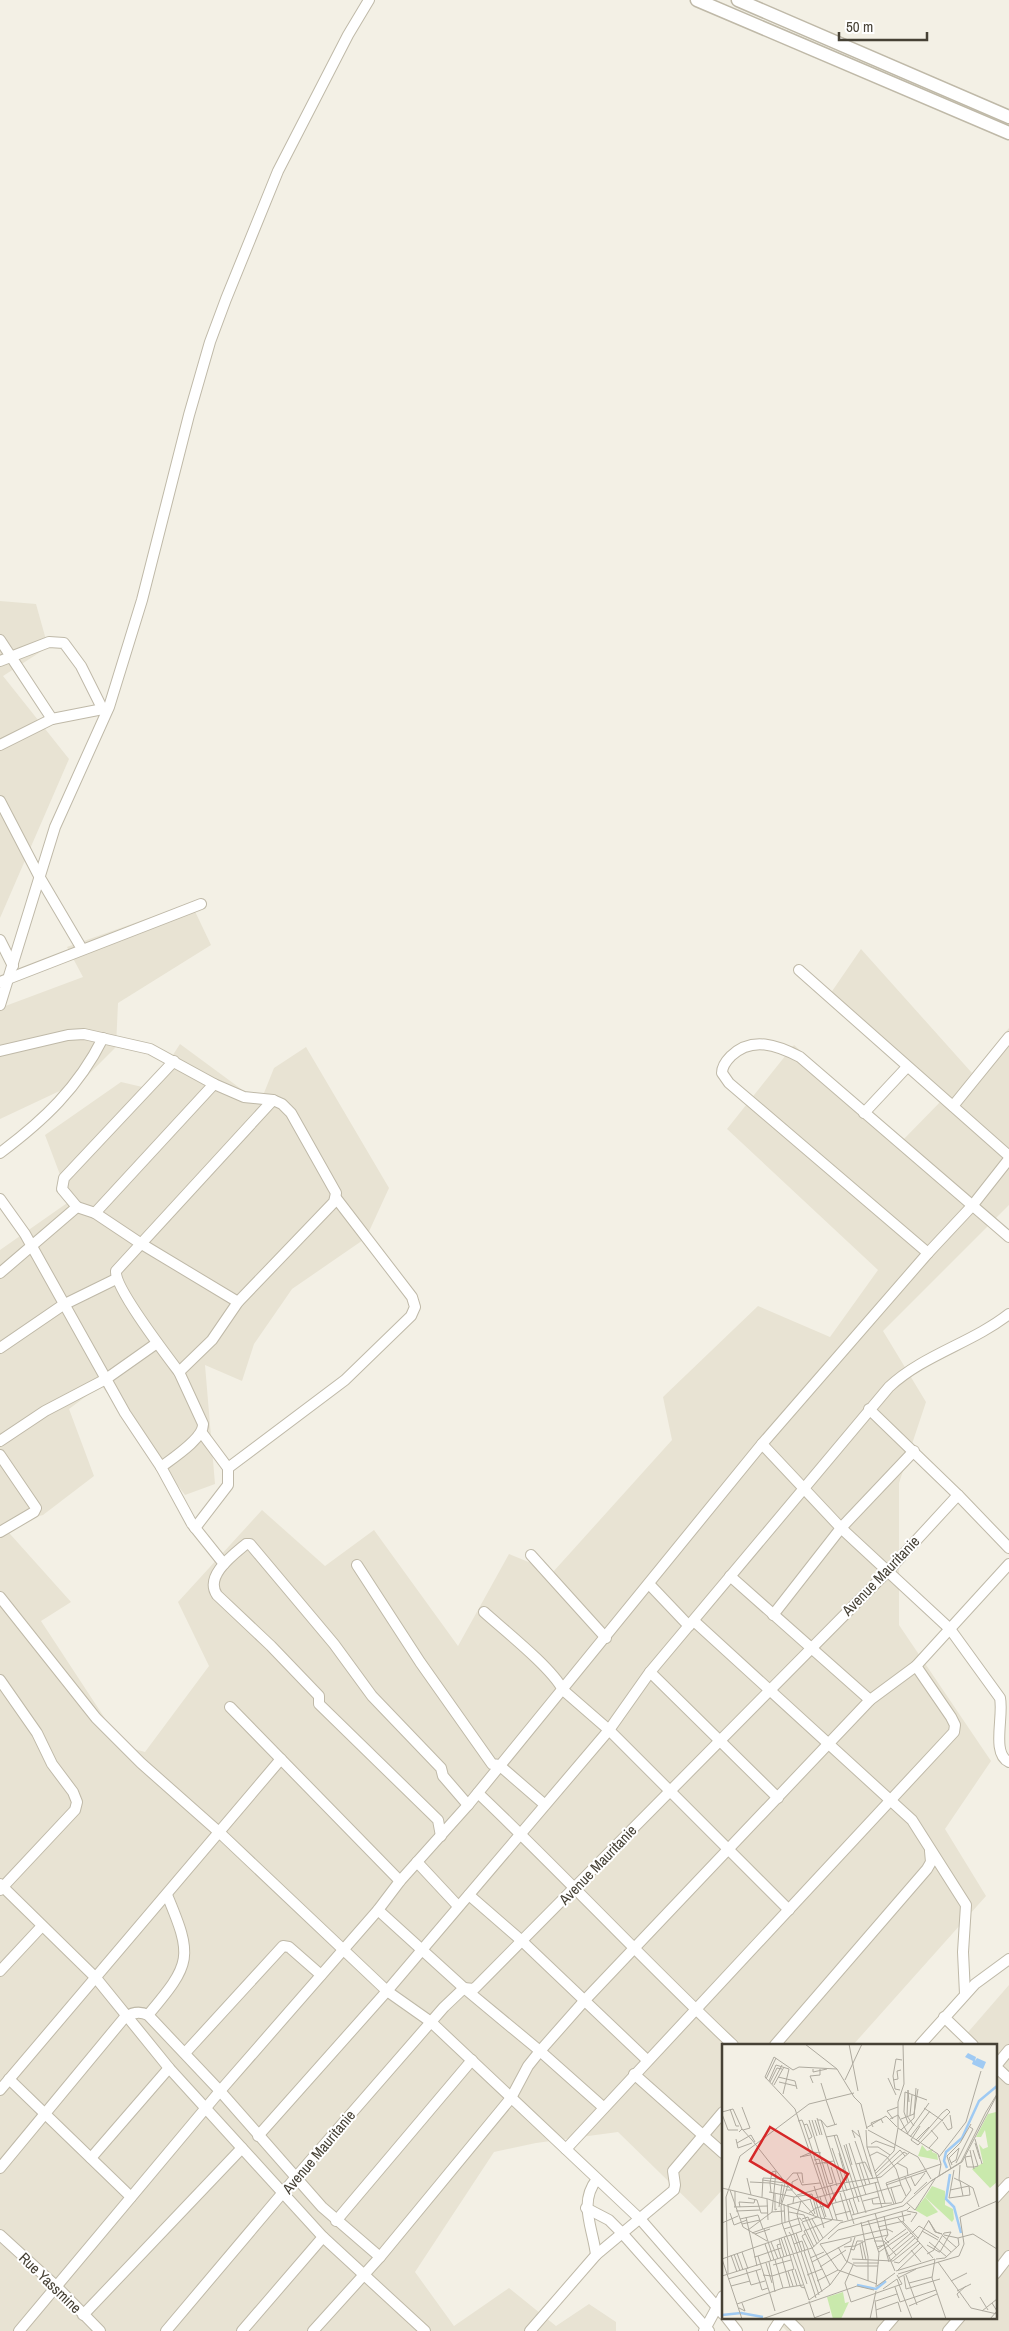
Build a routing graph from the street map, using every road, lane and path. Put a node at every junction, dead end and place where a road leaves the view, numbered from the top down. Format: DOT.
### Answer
graph roads {
  1 [pos="369,0"];
  2 [pos="697,0"];
  3 [pos="738,0"];
  4 [pos="1009,117"];
  5 [pos="1009,133"];
  6 [pos="0,640"];
  7 [pos="11,656"];
  8 [pos="0,661"];
  9 [pos="106,709"];
  10 [pos="52,719"];
  11 [pos="0,745"];
  12 [pos="0,801"];
  13 [pos="39,876"];
  14 [pos="201,904"];
  15 [pos="0,940"];
  16 [pos="82,949"];
  17 [pos="13,966"];
  18 [pos="799,970"];
  19 [pos="4,981"];
  20 [pos="0,1006"];
  21 [pos="1009,1037"];
  22 [pos="103,1038"];
  23 [pos="0,1051"];
  24 [pos="174,1061"];
  25 [pos="907,1067"];
  26 [pos="214,1084"];
  27 [pos="273,1100"];
  28 [pos="952,1106"];
  29 [pos="864,1113"];
  30 [pos="0,1153"];
  31 [pos="1009,1157"];
  32 [pos="336,1198"];
  33 [pos="0,1199"];
  34 [pos="972,1206"];
  35 [pos="77,1207"];
  36 [pos="94,1213"];
  37 [pos="1009,1237"];
  38 [pos="140,1244"];
  39 [pos="32,1246"];
  40 [pos="928,1252"];
  41 [pos="0,1273"];
  42 [pos="116,1279"];
  43 [pos="238,1302"];
  44 [pos="63,1305"];
  45 [pos="1009,1314"];
  46 [pos="157,1343"];
  47 [pos="0,1348"];
  48 [pos="180,1372"];
  49 [pos="106,1379"];
  50 [pos="869,1410"];
  51 [pos="202,1433"];
  52 [pos="0,1441"];
  53 [pos="762,1444"];
  54 [pos="914,1451"];
  55 [pos="0,1455"];
  56 [pos="161,1467"];
  57 [pos="228,1468"];
  58 [pos="804,1488"];
  59 [pos="958,1496"];
  60 [pos="195,1528"];
  61 [pos="842,1528"];
  62 [pos="0,1532"];
  63 [pos="1009,1548"];
  64 [pos="531,1555"];
  65 [pos="224,1564"];
  66 [pos="1009,1564"];
  67 [pos="357,1565"];
  68 [pos="888,1570"];
  69 [pos="730,1576"];
  70 [pos="650,1585"];
  71 [pos="0,1597"];
  72 [pos="484,1612"];
  73 [pos="773,1615"];
  74 [pos="692,1624"];
  75 [pos="950,1629"];
  76 [pos="606,1638"];
  77 [pos="811,1647"];
  78 [pos="916,1666"];
  79 [pos="650,1672"];
  80 [pos="0,1680"];
  81 [pos="770,1688"];
  82 [pos="563,1690"];
  83 [pos="870,1700"];
  84 [pos="230,1707"];
  85 [pos="608,1730"];
  86 [pos="719,1742"];
  87 [pos="830,1743"];
  88 [pos="281,1759"];
  89 [pos="1009,1762"];
  90 [pos="499,1765"];
  91 [pos="668,1792"];
  92 [pos="478,1793"];
  93 [pos="778,1798"];
  94 [pos="892,1800"];
  95 [pos="544,1804"];
  96 [pos="468,1805"];
  97 [pos="220,1833"];
  98 [pos="521,1834"];
  99 [pos="442,1836"];
  100 [pos="728,1849"];
  101 [pos="930,1851"];
  102 [pos="417,1862"];
  103 [pos="400,1881"];
  104 [pos="1,1887"];
  105 [pos="574,1890"];
  106 [pos="167,1894"];
  107 [pos="469,1895"];
  108 [pos="458,1906"];
  109 [pos="378,1910"];
  110 [pos="789,1910"];
  111 [pos="42,1926"];
  112 [pos="522,1940"];
  113 [pos="422,1949"];
  114 [pos="634,1950"];
  115 [pos="342,1951"];
  116 [pos="1009,1960"];
  117 [pos="0,1971"];
  118 [pos="321,1975"];
  119 [pos="96,1978"];
  120 [pos="464,1988"];
  121 [pos="387,1991"];
  122 [pos="965,1994"];
  123 [pos="585,2000"];
  124 [pos="694,2008"];
  125 [pos="148,2015"];
  126 [pos="125,2017"];
  127 [pos="944,2017"];
  128 [pos="431,2022"];
  129 [pos="732,2044"];
  130 [pos="776,2044"];
  131 [pos="921,2044"];
  132 [pos="972,2044"];
  133 [pos="1009,2050"];
  134 [pos="540,2051"];
  135 [pos="185,2053"];
  136 [pos="472,2060"];
  137 [pos="647,2060"];
  138 [pos="996,2065"];
  139 [pos="996,2067"];
  140 [pos="169,2068"];
  141 [pos="634,2074"];
  142 [pos="9,2079"];
  143 [pos="1009,2079"];
  144 [pos="0,2090"];
  145 [pos="220,2091"];
  146 [pos="511,2098"];
  147 [pos="603,2107"];
  148 [pos="206,2108"];
  149 [pos="45,2113"];
  150 [pos="722,2113"];
  151 [pos="258,2136"];
  152 [pos="705,2136"];
  153 [pos="242,2148"];
  154 [pos="566,2149"];
  155 [pos="722,2151"];
  156 [pos="91,2158"];
  157 [pos="0,2168"];
  158 [pos="296,2177"];
  159 [pos="597,2179"];
  160 [pos="1009,2183"];
  161 [pos="283,2194"];
  162 [pos="131,2197"];
  163 [pos="996,2197"];
  164 [pos="586,2208"];
  165 [pos="641,2220"];
  166 [pos="336,2221"];
  167 [pos="622,2233"];
  168 [pos="0,2236"];
  169 [pos="323,2237"];
  170 [pos="596,2255"];
  171 [pos="1009,2256"];
  172 [pos="380,2257"];
  173 [pos="996,2273"];
  174 [pos="364,2276"];
  175 [pos="56,2287"];
  176 [pos="720,2311"];
  177 [pos="83,2315"];
  178 [pos="727,2318"];
  179 [pos="782,2318"];
  180 [pos="784,2318"];
  181 [pos="893,2318"];
  182 [pos="959,2318"];
  183 [pos="706,2330"];
  184 [pos="19,2331"];
  185 [pos="100,2331"];
  186 [pos="166,2331"];
  187 [pos="242,2331"];
  188 [pos="313,2331"];
  189 [pos="424,2331"];
  190 [pos="530,2331"];
  191 [pos="737,2331"];
  192 [pos="773,2331"];
  193 [pos="799,2331"];
  194 [pos="882,2331"];
  195 [pos="948,2331"];
  1 -- 9 [label="street"];
  2 -- 5 [label="street"];
  3 -- 4 [label="street"];
  6 -- 7 [label="street"];
  7 -- 8 [label="street"];
  7 -- 9 [label="street"];
  7 -- 10 [label="street"];
  9 -- 10 [label="street"];
  9 -- 13 [label="street"];
  10 -- 11 [label="street"];
  12 -- 13 [label="street"];
  13 -- 16 [label="street"];
  13 -- 17 [label="street"];
  14 -- 16 [label="street"];
  15 -- 17 [label="street"];
  16 -- 19 [label="street"];
  17 -- 19 [label="street"];
  18 -- 25 [label="street"];
  19 -- 20 [label="street"];
  21 -- 28 [label="street"];
  22 -- 23 [label="street"];
  22 -- 24 [label="street"];
  22 -- 30 [label="street"];
  24 -- 26 [label="street"];
  24 -- 35 [label="street"];
  25 -- 28 [label="street"];
  25 -- 29 [label="street"];
  26 -- 27 [label="street"];
  26 -- 36 [label="street"];
  27 -- 32 [label="street"];
  27 -- 38 [label="street"];
  28 -- 31 [label="street"];
  29 -- 34 [label="street"];
  29 -- 40 [label="street"];
  31 -- 34 [label="street"];
  32 -- 43 [label="street"];
  32 -- 57 [label="street"];
  33 -- 39 [label="street"];
  34 -- 37 [label="street"];
  34 -- 40 [label="street"];
  35 -- 36 [label="street"];
  35 -- 39 [label="street"];
  36 -- 38 [label="street"];
  38 -- 42 [label="street"];
  38 -- 43 [label="street"];
  39 -- 41 [label="street"];
  39 -- 44 [label="street"];
  40 -- 53 [label="street"];
  42 -- 44 [label="street"];
  42 -- 46 [label="street"];
  43 -- 48 [label="street"];
  44 -- 47 [label="street"];
  44 -- 49 [label="street"];
  45 -- 50 [label="street"];
  46 -- 48 [label="street"];
  46 -- 49 [label="street"];
  48 -- 51 [label="street"];
  49 -- 52 [label="street"];
  49 -- 56 [label="street"];
  50 -- 54 [label="street"];
  50 -- 58 [label="street"];
  51 -- 56 [label="street"];
  51 -- 57 [label="street"];
  53 -- 58 [label="street"];
  53 -- 70 [label="street"];
  54 -- 59 [label="street"];
  54 -- 61 [label="street"];
  55 -- 62 [label="street"];
  56 -- 60 [label="street"];
  57 -- 60 [label="street"];
  58 -- 61 [label="street"];
  58 -- 69 [label="street"];
  59 -- 63 [label="street"];
  59 -- 68 [label="street, Avenue Mauritanie"];
  60 -- 65 [label="street"];
  61 -- 68 [label="street"];
  61 -- 73 [label="street"];
  64 -- 76 [label="street"];
  65 -- 96 [label="street"];
  65 -- 99 [label="street"];
  66 -- 75 [label="street"];
  67 -- 90 [label="street"];
  68 -- 75 [label="street"];
  68 -- 77 [label="street, Avenue Mauritanie"];
  69 -- 73 [label="street"];
  69 -- 74 [label="street"];
  70 -- 74 [label="street"];
  70 -- 76 [label="street"];
  71 -- 97 [label="street"];
  72 -- 82 [label="street"];
  73 -- 77 [label="street"];
  74 -- 79 [label="street"];
  74 -- 81 [label="street"];
  75 -- 78 [label="street"];
  75 -- 89 [label="street"];
  76 -- 82 [label="street"];
  77 -- 81 [label="street, Avenue Mauritanie"];
  77 -- 83 [label="street"];
  78 -- 83 [label="street"];
  78 -- 94 [label="street"];
  79 -- 85 [label="street"];
  79 -- 86 [label="street"];
  80 -- 104 [label="street"];
  81 -- 86 [label="street, Avenue Mauritanie"];
  81 -- 87 [label="street"];
  82 -- 85 [label="street"];
  82 -- 90 [label="street"];
  83 -- 87 [label="street"];
  84 -- 88 [label="street"];
  85 -- 91 [label="street"];
  85 -- 95 [label="street"];
  86 -- 91 [label="street, Avenue Mauritanie"];
  86 -- 93 [label="street"];
  87 -- 93 [label="street"];
  87 -- 94 [label="street"];
  88 -- 97 [label="street"];
  88 -- 103 [label="street"];
  90 -- 92 [label="street"];
  90 -- 95 [label="street"];
  91 -- 100 [label="street"];
  91 -- 105 [label="street, Avenue Mauritanie"];
  92 -- 96 [label="street"];
  92 -- 98 [label="street"];
  93 -- 100 [label="street"];
  94 -- 101 [label="street"];
  94 -- 110 [label="street"];
  95 -- 98 [label="street"];
  96 -- 99 [label="street"];
  97 -- 106 [label="street"];
  97 -- 115 [label="street"];
  98 -- 105 [label="street"];
  98 -- 107 [label="street"];
  99 -- 102 [label="street"];
  100 -- 110 [label="street"];
  100 -- 114 [label="street"];
  101 -- 122 [label="street"];
  101 -- 130 [label="street"];
  102 -- 103 [label="street"];
  102 -- 108 [label="street"];
  103 -- 109 [label="street"];
  104 -- 111 [label="street"];
  105 -- 112 [label="street, Avenue Mauritanie"];
  105 -- 114 [label="street"];
  106 -- 119 [label="street"];
  106 -- 125 [label="street"];
  107 -- 108 [label="street"];
  107 -- 112 [label="street"];
  108 -- 113 [label="street"];
  109 -- 113 [label="street"];
  109 -- 115 [label="street"];
  110 -- 124 [label="street"];
  111 -- 117 [label="street"];
  111 -- 119 [label="street"];
  112 -- 120 [label="street, Avenue Mauritanie"];
  112 -- 123 [label="street"];
  113 -- 120 [label="street"];
  113 -- 121 [label="street"];
  114 -- 123 [label="street"];
  114 -- 124 [label="street"];
  115 -- 118 [label="street"];
  115 -- 121 [label="street"];
  116 -- 122 [label="street"];
  118 -- 135 [label="street"];
  118 -- 145 [label="street"];
  119 -- 126 [label="street"];
  119 -- 142 [label="street"];
  120 -- 128 [label="street, Avenue Mauritanie"];
  120 -- 134 [label="street"];
  121 -- 128 [label="street"];
  121 -- 151 [label="street"];
  122 -- 127 [label="street"];
  123 -- 134 [label="street"];
  123 -- 137 [label="street"];
  124 -- 129 [label="street"];
  124 -- 137 [label="street"];
  125 -- 126 [label="street"];
  125 -- 135 [label="street"];
  126 -- 140 [label="street"];
  126 -- 149 [label="street"];
  127 -- 131 [label="street"];
  127 -- 132 [label="street"];
  128 -- 136 [label="street"];
  128 -- 158 [label="street, Avenue Mauritanie"];
  133 -- 138 [label="street"];
  134 -- 146 [label="street"];
  134 -- 147 [label="street"];
  135 -- 145 [label="street"];
  136 -- 146 [label="street"];
  136 -- 166 [label="street"];
  137 -- 141 [label="street"];
  139 -- 143 [label="street"];
  140 -- 148 [label="street"];
  140 -- 156 [label="street"];
  141 -- 147 [label="street"];
  141 -- 152 [label="street"];
  142 -- 144 [label="street"];
  142 -- 149 [label="street"];
  145 -- 148 [label="street"];
  145 -- 151 [label="street"];
  146 -- 154 [label="street"];
  146 -- 172 [label="street"];
  147 -- 154 [label="street"];
  148 -- 153 [label="street"];
  148 -- 162 [label="street"];
  149 -- 156 [label="street"];
  149 -- 157 [label="street"];
  150 -- 152 [label="street"];
  151 -- 158 [label="street"];
  152 -- 155 [label="street"];
  152 -- 165 [label="street"];
  153 -- 161 [label="street"];
  153 -- 177 [label="street"];
  154 -- 159 [label="street"];
  156 -- 162 [label="street"];
  158 -- 161 [label="street, Avenue Mauritanie"];
  158 -- 166 [label="street"];
  159 -- 164 [label="street"];
  159 -- 165 [label="street"];
  160 -- 163 [label="street"];
  161 -- 169 [label="street"];
  161 -- 186 [label="street, Avenue Mauritanie"];
  162 -- 175 [label="street"];
  164 -- 167 [label="street"];
  164 -- 170 [label="street"];
  165 -- 167 [label="street"];
  165 -- 176 [label="street"];
  166 -- 172 [label="street"];
  167 -- 170 [label="street"];
  167 -- 183 [label="street"];
  168 -- 175 [label="street, Rue Yassmine"];
  169 -- 174 [label="street"];
  169 -- 187 [label="street"];
  170 -- 190 [label="street"];
  171 -- 173 [label="street"];
  172 -- 174 [label="street"];
  174 -- 188 [label="street"];
  174 -- 189 [label="street"];
  175 -- 177 [label="street, Rue Yassmine"];
  175 -- 184 [label="street"];
  176 -- 183 [label="street"];
  177 -- 185 [label="street, Rue Yassmine"];
  178 -- 191 [label="street"];
  179 -- 192 [label="street"];
  180 -- 193 [label="street"];
  181 -- 194 [label="street"];
  182 -- 195 [label="street"];
}
